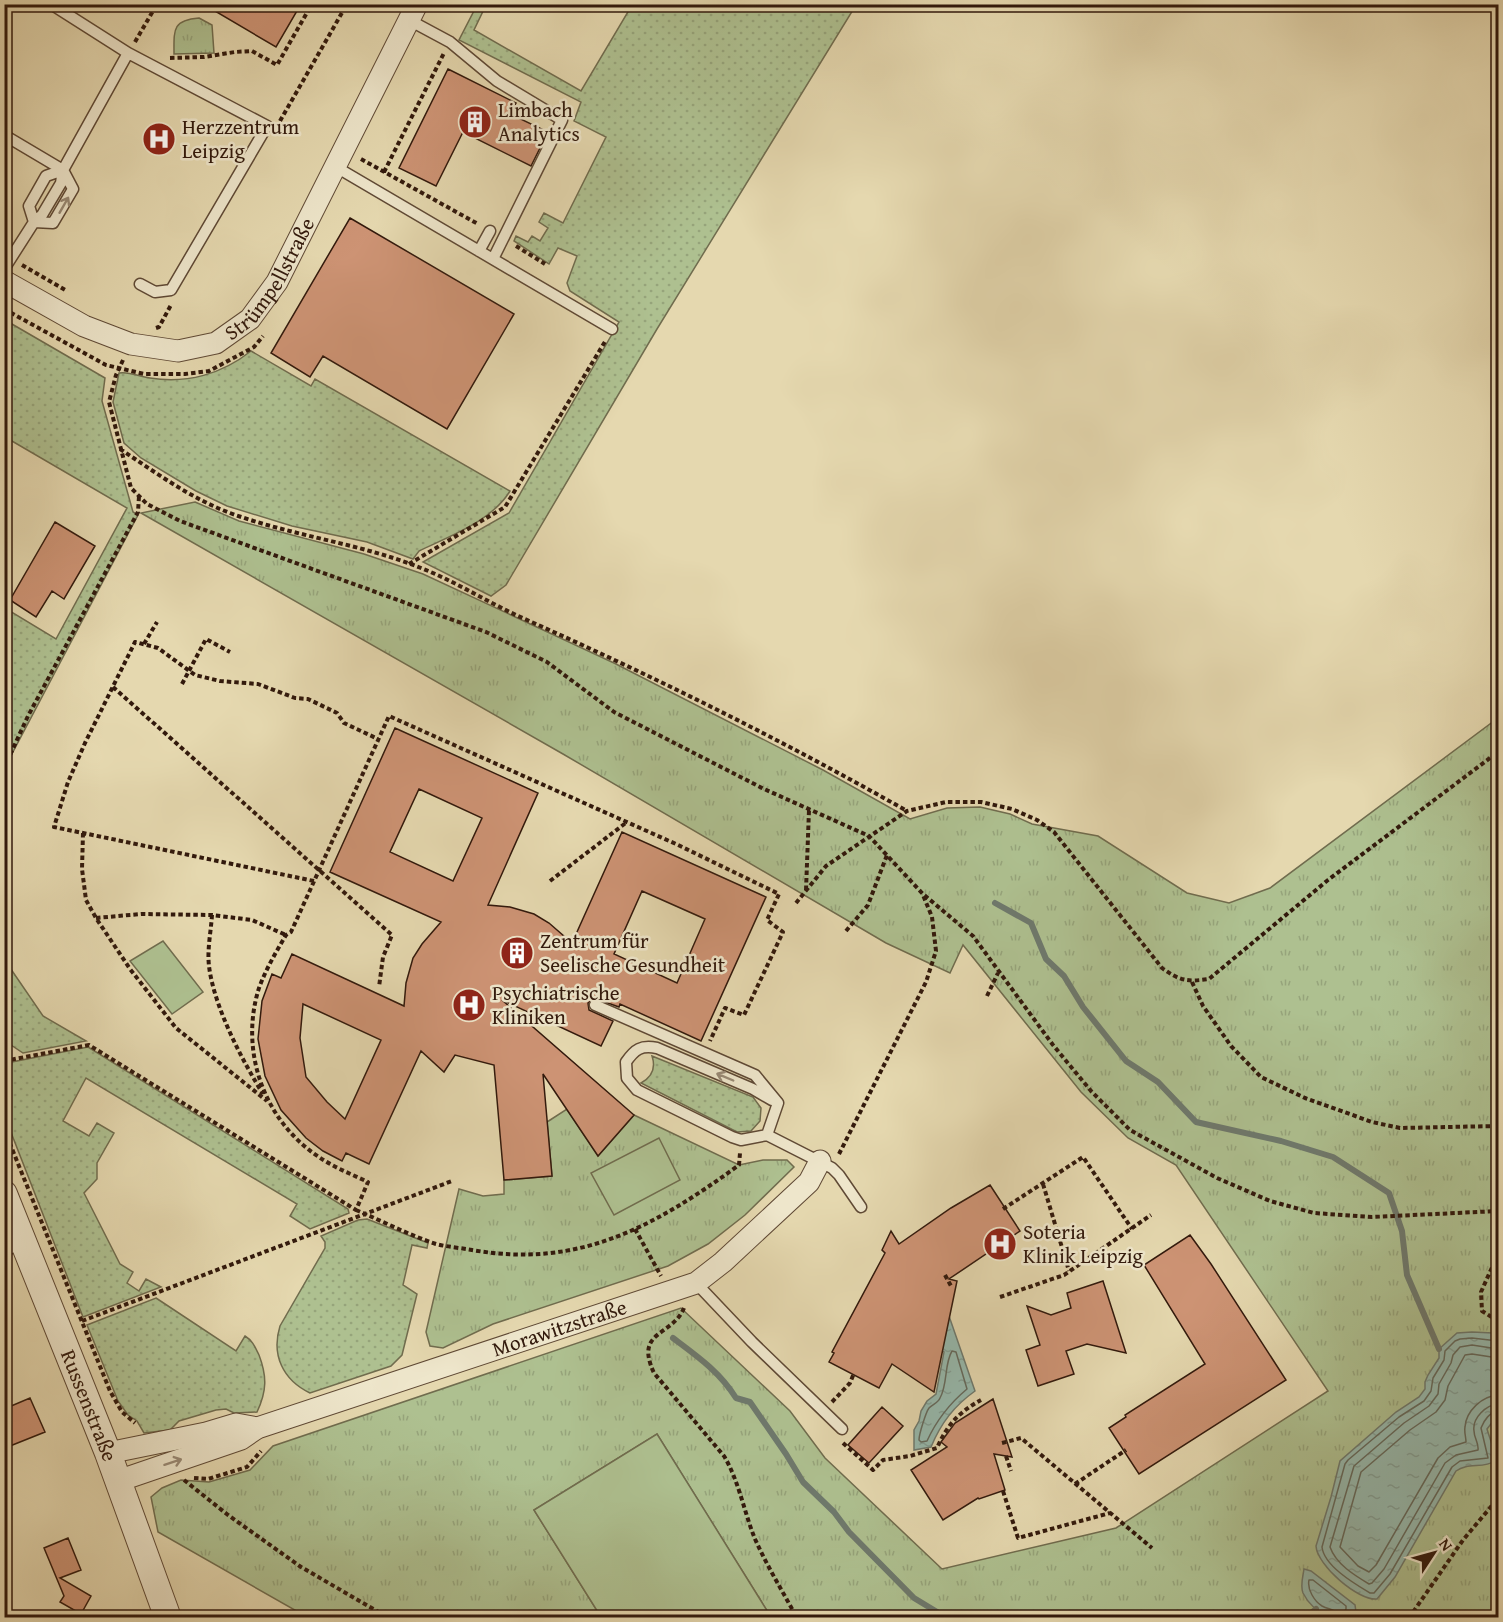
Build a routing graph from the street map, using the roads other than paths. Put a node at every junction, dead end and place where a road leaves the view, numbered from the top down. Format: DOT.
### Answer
graph roads {
  1 [pos="51,4"];
  2 [pos="413,12"];
  3 [pos="130,50"];
  4 [pos="4,135"];
  5 [pos="336,167"];
  6 [pos="63,170"];
  7 [pos="34,222"];
  8 [pos="490,231"];
  9 [pos="479,251"];
  10 [pos="493,259"];
  11 [pos="4,269"];
  12 [pos="4,281"];
  13 [pos="140,284"];
  14 [pos="612,329"];
  15 [pos="595,1005"];
  16 [pos="778,1102"];
  17 [pos="767,1135"];
  18 [pos="826,1164"];
  19 [pos="4,1194"];
  20 [pos="861,1207"];
  21 [pos="14,1247"];
  22 [pos="696,1283"];
  23 [pos="257,1428"];
  24 [pos="842,1429"];
  25 [pos="108,1453"];
  26 [pos="118,1481"];
  27 [pos="168,1617"];
  1 -- 3 [label="lane"];
  2 -- 5 [label="street, Strümpellstraße"];
  2 -- 10 [label="lane"];
  3 -- 6 [label="lane"];
  3 -- 13 [label="lane"];
  4 -- 6 [label="lane"];
  5 -- 9 [label="lane"];
  5 -- 12 [label="street, Strümpellstraße"];
  6 -- 7 [label="lane"];
  7 -- 6 [label="lane, one-way"];
  7 -- 11 [label="lane"];
  8 -- 9 [label="lane"];
  9 -- 10 [label="lane"];
  10 -- 14 [label="lane"];
  15 -- 16 [label="lane"];
  16 -- 17 [label="lane"];
  16 -- 17 [label="lane, one-way"];
  17 -- 18 [label="lane"];
  18 -- 20 [label="lane"];
  18 -- 22 [label="street, Morawitzstraße"];
  19 -- 21 [label="street, Russenstraße"];
  21 -- 25 [label="street, Russenstraße"];
  22 -- 23 [label="street, Morawitzstraße"];
  22 -- 24 [label="lane"];
  23 -- 25 [label="street, Morawitzstraße"];
  26 -- 23 [label="street, Morawitzstraße, one-way"];
  25 -- 26 [label="street, Russenstraße"];
  26 -- 27 [label="street, Russenstraße"];
}
